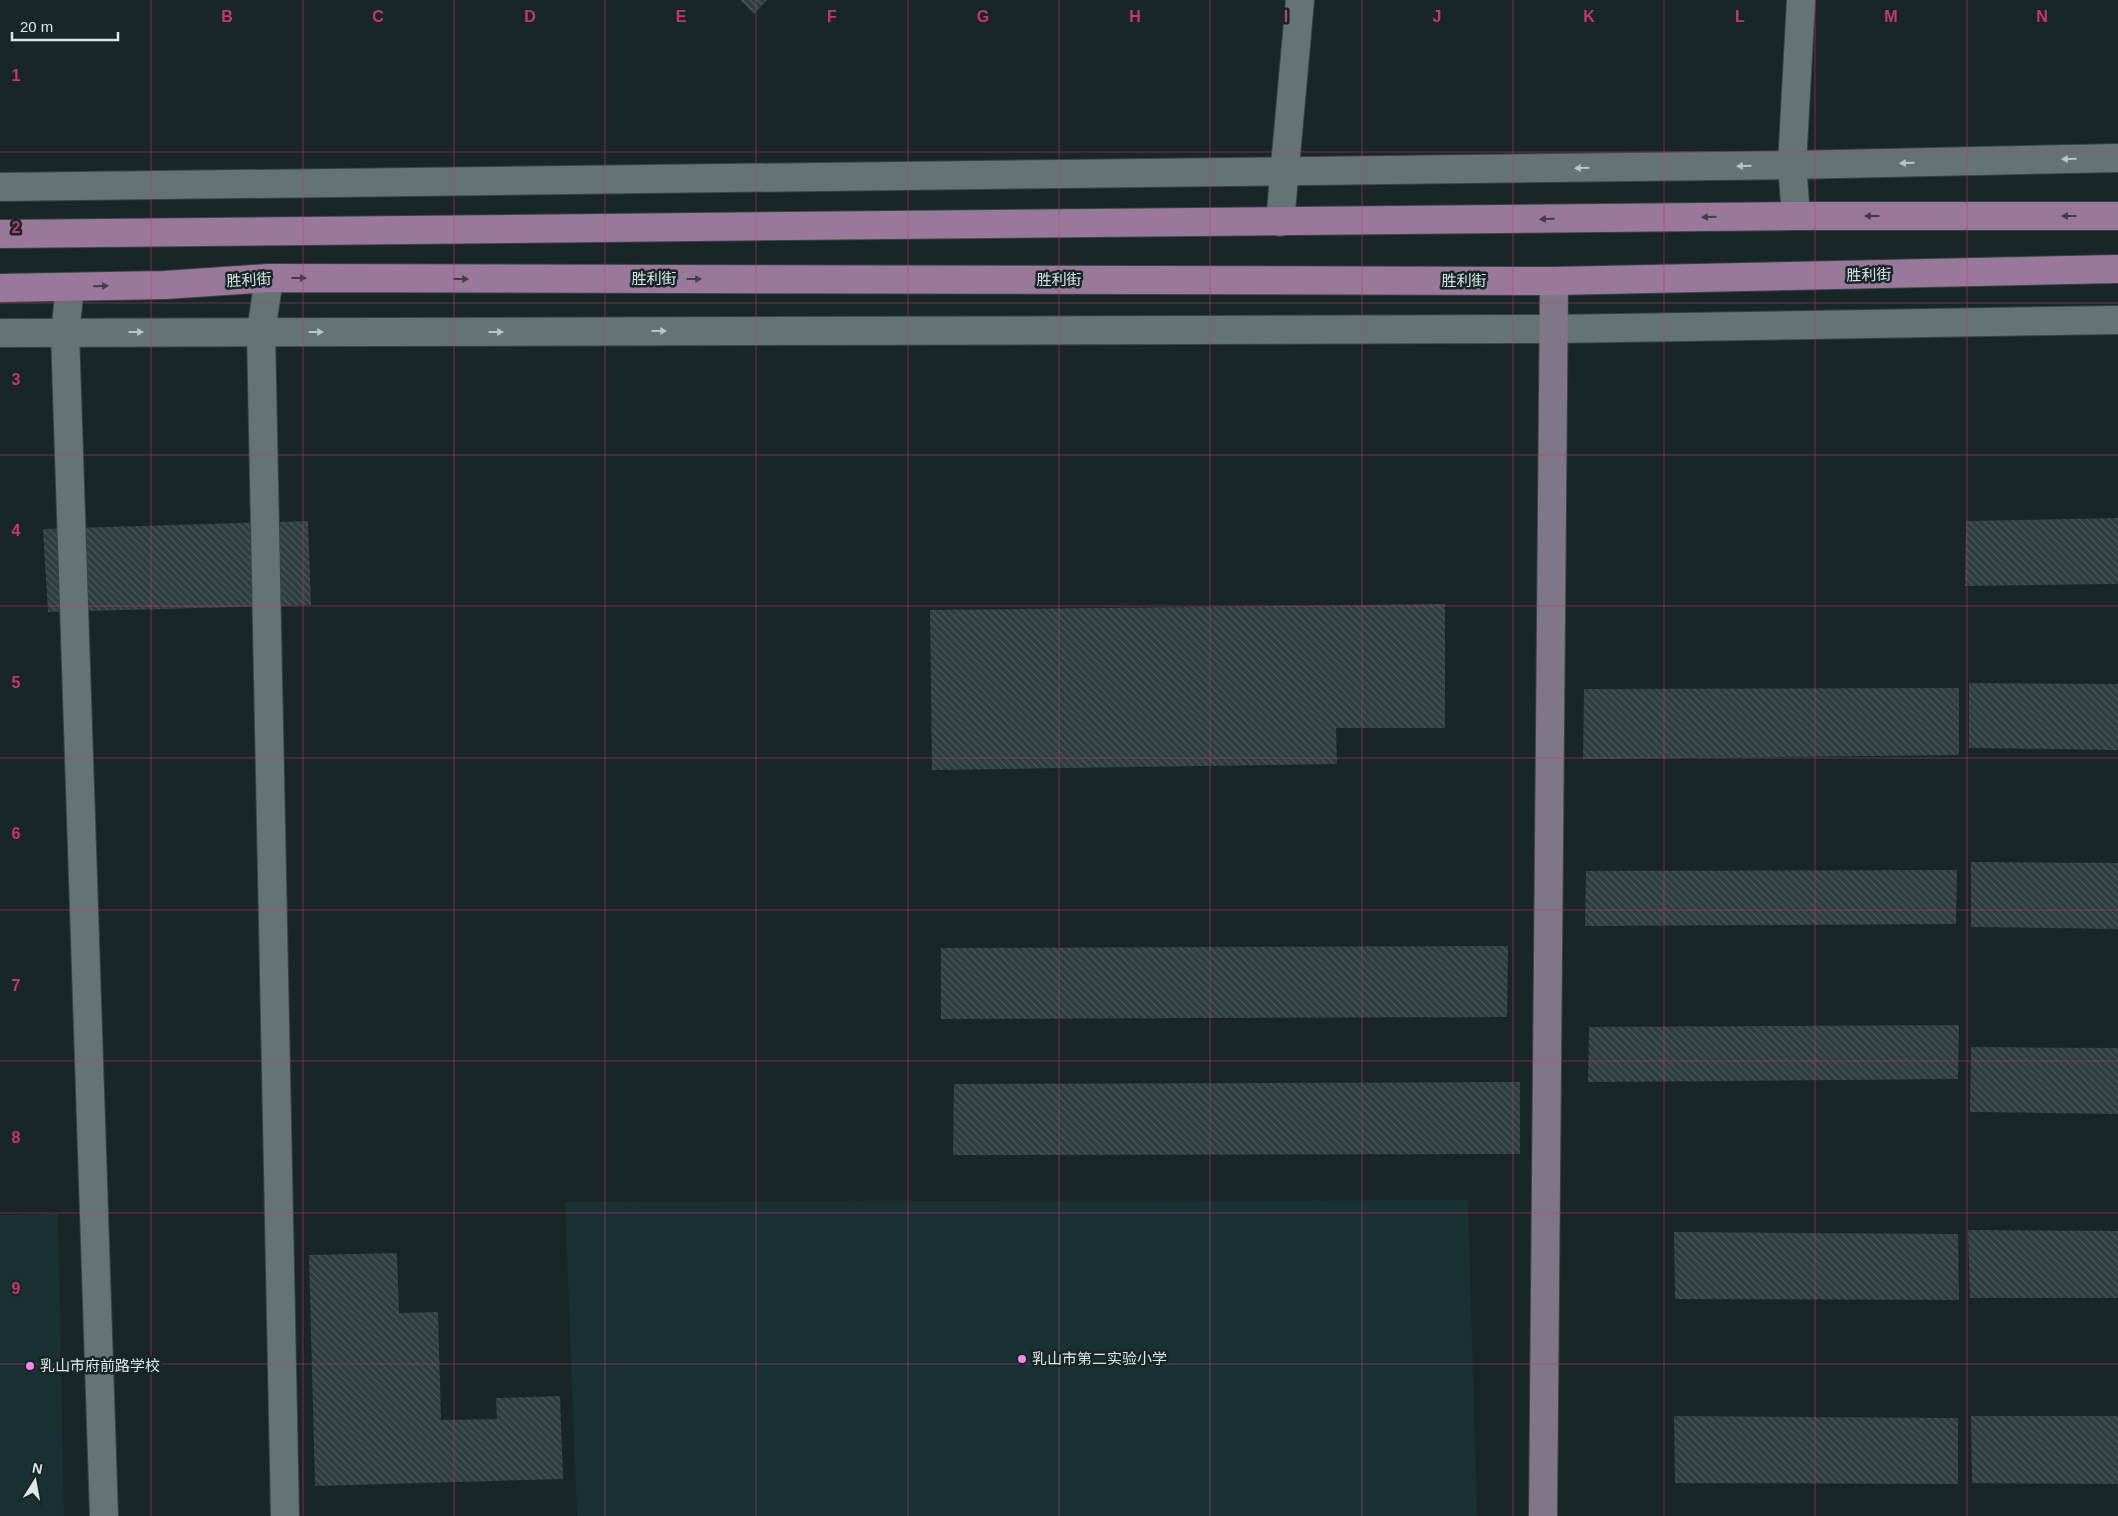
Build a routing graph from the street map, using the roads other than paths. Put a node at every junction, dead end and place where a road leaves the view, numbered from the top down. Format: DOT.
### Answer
graph roads {
  1 [pos="1300,0"];
  2 [pos="1801,0"];
  3 [pos="2118,158"];
  4 [pos="1792,165"];
  5 [pos="1283,171"];
  6 [pos="0,187"];
  7 [pos="1796,216"];
  8 [pos="2118,216"];
  9 [pos="1280,222"];
  10 [pos="0,234"];
  11 [pos="2118,269"];
  12 [pos="269,278"];
  13 [pos="1554,281"];
  14 [pos="70,287"];
  15 [pos="0,288"];
  16 [pos="2118,320"];
  17 [pos="1554,329"];
  18 [pos="260,332"];
  19 [pos="0,333"];
  20 [pos="66,333"];
  21 [pos="104,1516"];
  22 [pos="285,1516"];
  23 [pos="1543,1516"];
  1 -- 5 [label="street"];
  2 -- 4 [label="street"];
  3 -- 4 [label="street, one-way"];
  4 -- 5 [label="street, one-way"];
  4 -- 7 [label="street"];
  5 -- 6 [label="street"];
  5 -- 9 [label="street"];
  8 -- 7 [label="main road, one-way"];
  7 -- 9 [label="main road, one-way"];
  9 -- 10 [label="main road"];
  11 -- 13 [label="main road, 胜利街"];
  12 -- 13 [label="main road, 胜利街, one-way"];
  14 -- 12 [label="main road, 胜利街, one-way"];
  12 -- 18 [label="street"];
  13 -- 17 [label="street"];
  14 -- 15 [label="main road, 胜利街"];
  14 -- 20 [label="street"];
  16 -- 17 [label="street"];
  18 -- 17 [label="street, one-way"];
  17 -- 23 [label="street"];
  20 -- 18 [label="street, one-way"];
  18 -- 22 [label="street"];
  19 -- 20 [label="street"];
  20 -- 21 [label="street"];
}
